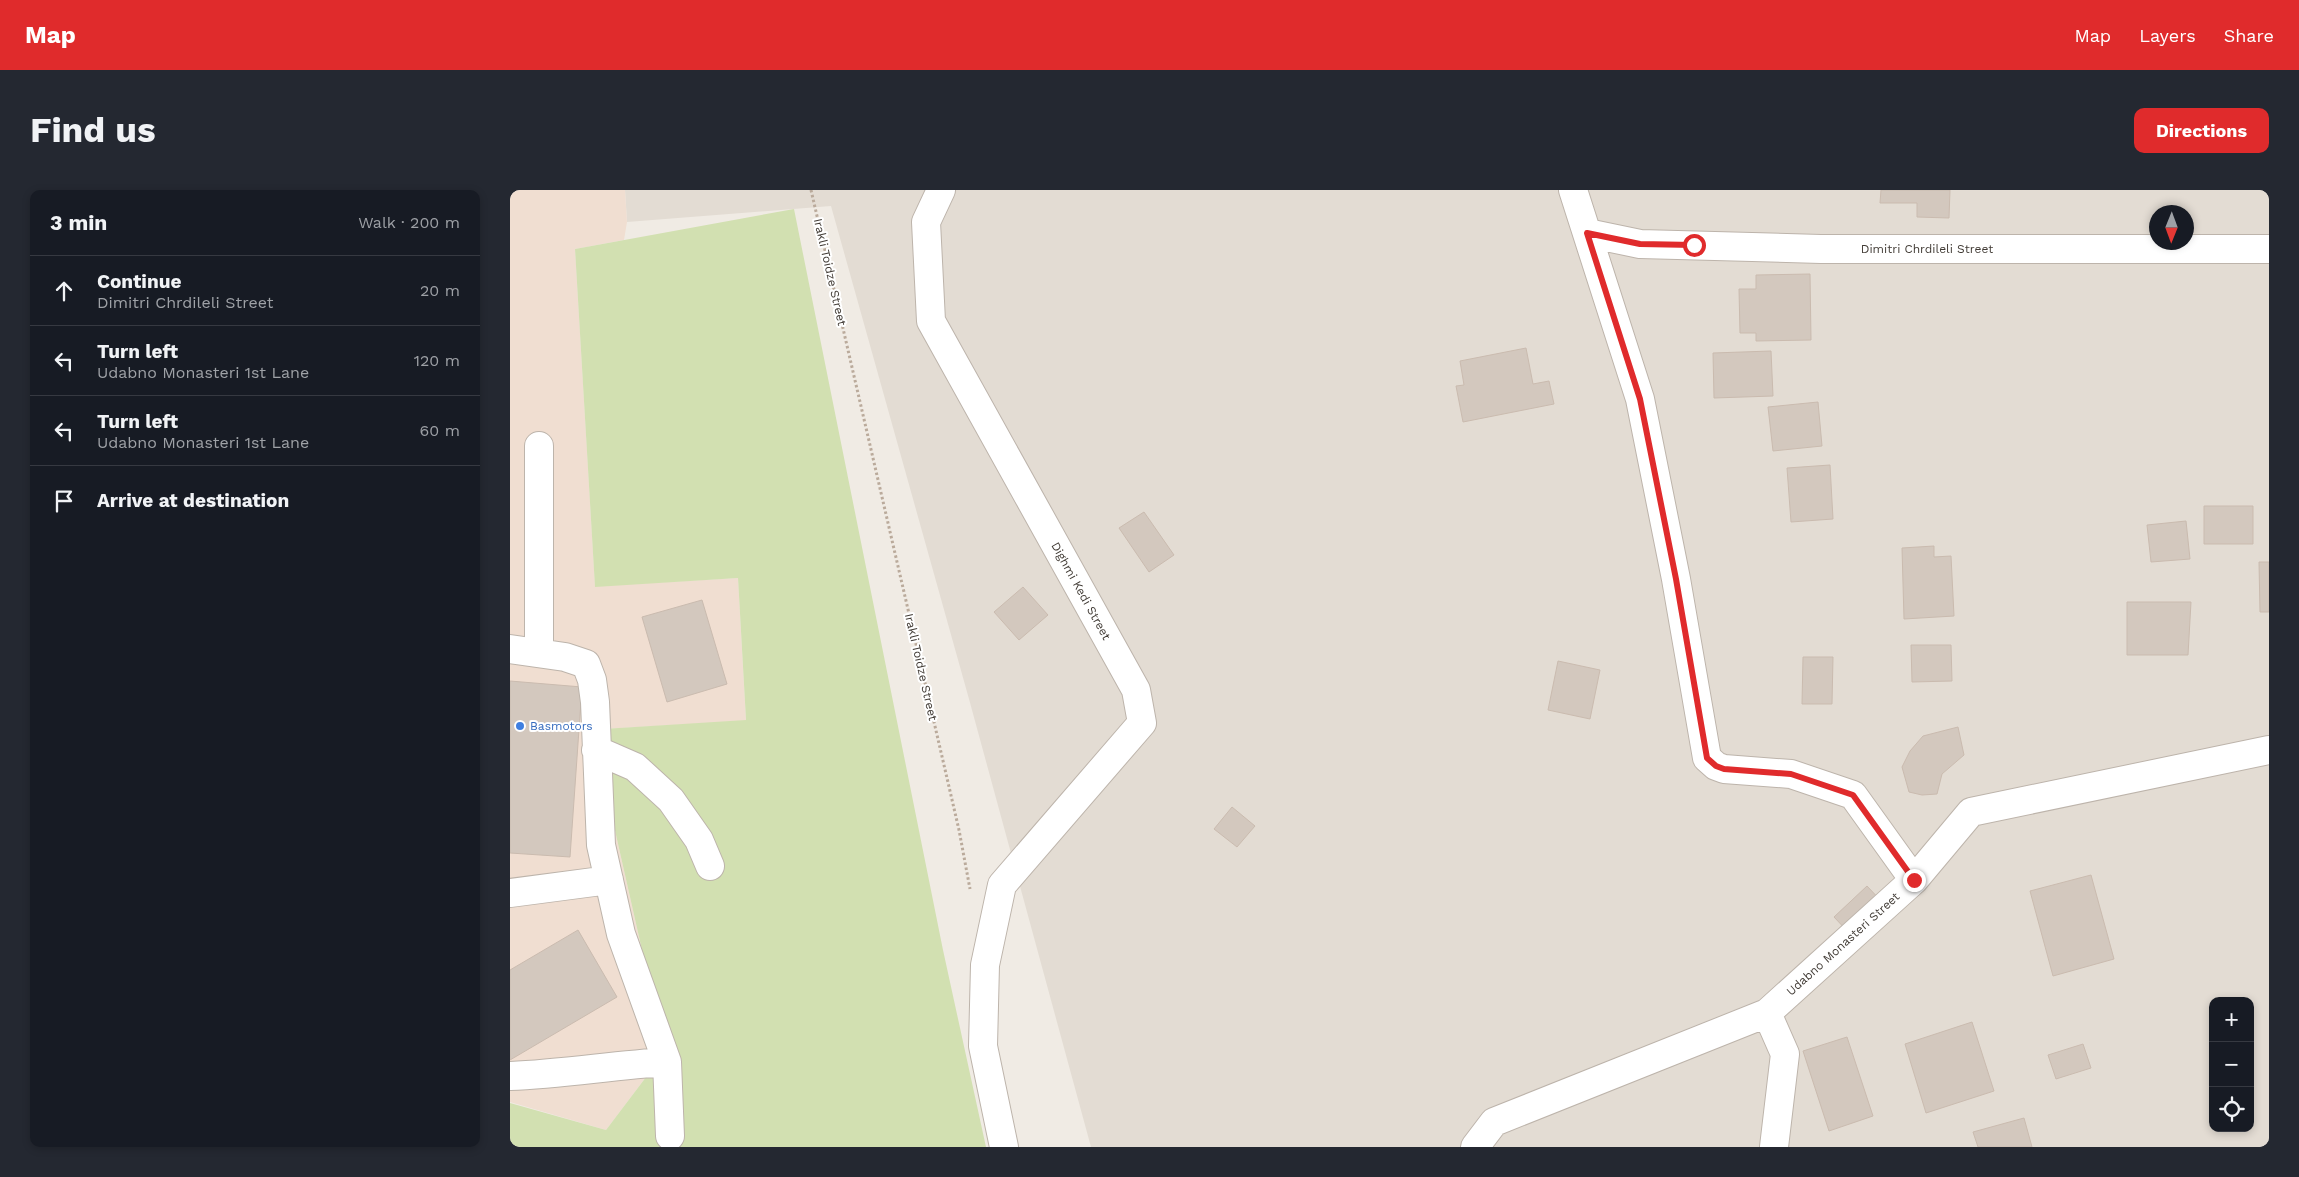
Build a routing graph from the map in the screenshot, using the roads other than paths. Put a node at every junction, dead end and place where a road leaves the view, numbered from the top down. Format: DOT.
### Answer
graph roads {
  1 [pos="941,190"];
  2 [pos="1572,190"];
  3 [pos="1587,233"];
  4 [pos="2269,249"];
  5 [pos="539,446"];
  6 [pos="510,649"];
  7 [pos="540,653"];
  8 [pos="596,750"];
  9 [pos="2269,750"];
  10 [pos="710,866"];
  11 [pos="609,880"];
  12 [pos="1914,880"];
  13 [pos="510,892"];
  14 [pos="1767,1013"];
  15 [pos="667,1062"];
  16 [pos="510,1076"];
  17 [pos="670,1136"];
  18 [pos="1004,1147"];
  19 [pos="1475,1147"];
  20 [pos="1774,1147"];
  1 -- 18 [label="street, Dighmi Kedi Street"];
  2 -- 3 [label="street"];
  3 -- 4 [label="street, Dimitri Chrdileli Street"];
  3 -- 12 [label="street"];
  5 -- 7 [label="street"];
  6 -- 7 [label="street"];
  7 -- 8 [label="street"];
  8 -- 10 [label="street"];
  8 -- 11 [label="street"];
  9 -- 12 [label="street, Udabno Monasteri Street"];
  11 -- 13 [label="street"];
  11 -- 15 [label="street"];
  12 -- 14 [label="street, Udabno Monasteri Street"];
  14 -- 19 [label="street, Udabno Monasteri Street"];
  14 -- 20 [label="street"];
  15 -- 16 [label="street"];
  15 -- 17 [label="street"];
}
